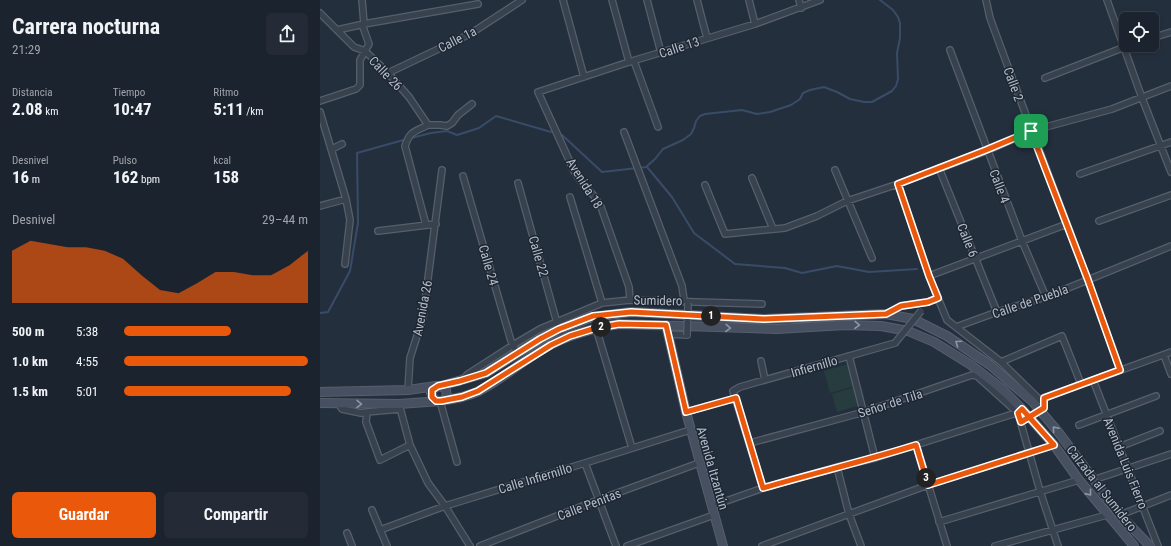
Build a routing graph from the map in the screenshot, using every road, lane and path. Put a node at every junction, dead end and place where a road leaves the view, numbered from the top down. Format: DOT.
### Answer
graph roads {
  1 [pos="362,0"];
  2 [pos="522,0"];
  3 [pos="563,0"];
  4 [pos="612,0"];
  5 [pos="647,0"];
  6 [pos="697,0"];
  7 [pos="749,0"];
  8 [pos="799,0"];
  9 [pos="820,0"];
  10 [pos="986,0"];
  11 [pos="1107,0"];
  12 [pos="478,4"];
  13 [pos="801,8"];
  14 [pos="320,12"];
  15 [pos="364,24"];
  16 [pos="755,24"];
  17 [pos="337,30"];
  18 [pos="1171,32"];
  19 [pos="1119,33"];
  20 [pos="1159,36"];
  21 [pos="707,38"];
  22 [pos="1119,49"];
  23 [pos="950,50"];
  24 [pos="365,51"];
  25 [pos="1126,52"];
  26 [pos="661,53"];
  27 [pos="632,61"];
  28 [pos="388,73"];
  29 [pos="584,77"];
  30 [pos="1046,78"];
  31 [pos="1171,86"];
  32 [pos="538,92"];
  33 [pos="1142,98"];
  34 [pos="320,101"];
  35 [pos="472,104"];
  36 [pos="320,112"];
  37 [pos="428,125"];
  38 [pos="658,127"];
  39 [pos="1031,131"];
  40 [pos="624,132"];
  41 [pos="1171,142"];
  42 [pos="342,144"];
  43 [pos="1161,146"];
  44 [pos="332,149"];
  45 [pos="986,150"];
  46 [pos="939,168"];
  47 [pos="442,170"];
  48 [pos="835,170"];
  49 [pos="1171,172"];
  50 [pos="1080,174"];
  51 [pos="463,176"];
  52 [pos="752,178"];
  53 [pos="518,183"];
  54 [pos="898,184"];
  55 [pos="705,185"];
  56 [pos="1171,195"];
  57 [pos="570,197"];
  58 [pos="346,200"];
  59 [pos="847,201"];
  60 [pos="320,206"];
  61 [pos="1099,222"];
  62 [pos="436,224"];
  63 [pos="1067,224"];
  64 [pos="426,225"];
  65 [pos="772,229"];
  66 [pos="378,231"];
  67 [pos="1022,241"];
  68 [pos="1171,246"];
  69 [pos="872,258"];
  70 [pos="975,258"];
  71 [pos="345,264"];
  72 [pos="929,276"];
  73 [pos="1088,280"];
  74 [pos="1046,297"];
  75 [pos="938,298"];
  76 [pos="630,300"];
  77 [pos="687,301"];
  78 [pos="928,302"];
  79 [pos="602,303"];
  80 [pos="762,304"];
  81 [pos="997,312"];
  82 [pos="886,314"];
  83 [pos="558,325"];
  84 [pos="666,325"];
  85 [pos="956,327"];
  86 [pos="596,328"];
  87 [pos="668,334"];
  88 [pos="513,345"];
  89 [pos="1171,352"];
  90 [pos="517,353"];
  91 [pos="1164,354"];
  92 [pos="849,356"];
  93 [pos="761,361"];
  94 [pos="1001,362"];
  95 [pos="1120,370"];
  96 [pos="1171,374"];
  97 [pos="765,380"];
  98 [pos="1093,380"];
  99 [pos="460,381"];
  100 [pos="1081,384"];
  101 [pos="438,386"];
  102 [pos="408,390"];
  103 [pos="320,392"];
  104 [pos="1156,396"];
  105 [pos="736,398"];
  106 [pos="1039,400"];
  107 [pos="440,401"];
  108 [pos="320,403"];
  109 [pos="338,403"];
  110 [pos="399,407"];
  111 [pos="1020,411"];
  112 [pos="367,412"];
  113 [pos="686,412"];
  114 [pos="864,412"];
  115 [pos="1106,416"];
  116 [pos="1021,422"];
  117 [pos="1079,425"];
  118 [pos="690,430"];
  119 [pos="1160,430"];
  120 [pos="750,443"];
  121 [pos="410,445"];
  122 [pos="916,445"];
  123 [pos="1054,445"];
  124 [pos="1119,447"];
  125 [pos="632,448"];
  126 [pos="1029,454"];
  127 [pos="1171,454"];
  128 [pos="875,458"];
  129 [pos="457,462"];
  130 [pos="586,463"];
  131 [pos="699,463"];
  132 [pos="837,467"];
  133 [pos="1128,469"];
  134 [pos="1079,480"];
  135 [pos="1093,480"];
  136 [pos="928,485"];
  137 [pos="763,488"];
  138 [pos="1040,491"];
  139 [pos="1171,495"];
  140 [pos="598,500"];
  141 [pos="445,506"];
  142 [pos="712,506"];
  143 [pos="1143,506"];
  144 [pos="372,510"];
  145 [pos="849,514"];
  146 [pos="714,515"];
  147 [pos="1107,515"];
  148 [pos="1120,515"];
  149 [pos="939,522"];
  150 [pos="1053,529"];
  151 [pos="380,530"];
  152 [pos="347,533"];
  153 [pos="352,546"];
  154 [pos="387,546"];
  155 [pos="470,546"];
  156 [pos="480,546"];
  157 [pos="616,546"];
  158 [pos="627,546"];
  159 [pos="723,546"];
  160 [pos="762,546"];
  161 [pos="861,546"];
  162 [pos="947,546"];
  163 [pos="995,546"];
  164 [pos="1058,546"];
  165 [pos="1133,546"];
  166 [pos="1150,546"];
  167 [pos="1158,546"];
  1 -- 15 [label="street"];
  2 -- 28 [label="street, Calle 1a"];
  3 -- 29 [label="street"];
  4 -- 27 [label="street"];
  5 -- 26 [label="street"];
  6 -- 21 [label="street"];
  7 -- 16 [label="street"];
  8 -- 13 [label="street"];
  9 -- 13 [label="street, Calle 13"];
  10 -- 39 [label="street, Calle 2"];
  11 -- 19 [label="street"];
  12 -- 15 [label="street, Calle 1a"];
  13 -- 16 [label="street, Calle 13"];
  14 -- 17 [label="street, Calle 26"];
  15 -- 17 [label="street, Calle 1a"];
  15 -- 24 [label="street"];
  16 -- 21 [label="street, Calle 13"];
  17 -- 24 [label="street, Calle 26"];
  18 -- 20 [label="street"];
  21 -- 26 [label="street, Calle 13"];
  22 -- 30 [label="street"];
  23 -- 45 [label="street, Calle 4"];
  24 -- 28 [label="street, Calle 26"];
  24 -- 34 [label="street"];
  25 -- 33 [label="street"];
  26 -- 27 [label="street, Calle 13"];
  27 -- 29 [label="street, Calle 13"];
  27 -- 38 [label="street"];
  28 -- 37 [label="street, Calle 26"];
  29 -- 32 [label="street, Calle 13"];
  31 -- 33 [label="street"];
  32 -- 76 [label="street, Avenida 18"];
  33 -- 39 [label="street"];
  33 -- 43 [label="street"];
  35 -- 37 [label="street"];
  36 -- 44 [label="street"];
  37 -- 64 [label="street"];
  39 -- 45 [label="street"];
  39 -- 63 [label="street, Calle 2"];
  40 -- 77 [label="street"];
  41 -- 43 [label="street"];
  42 -- 44 [label="street"];
  43 -- 49 [label="street"];
  43 -- 50 [label="street"];
  44 -- 58 [label="street"];
  45 -- 46 [label="street"];
  45 -- 67 [label="street, Calle 4"];
  46 -- 54 [label="street"];
  46 -- 70 [label="street, Calle 6"];
  47 -- 62 [label="street, Avenida 26"];
  48 -- 59 [label="street"];
  51 -- 88 [label="street, Calle 24"];
  52 -- 65 [label="street"];
  53 -- 83 [label="street, Calle 22"];
  54 -- 59 [label="street"];
  54 -- 72 [label="street"];
  55 -- 65 [label="street"];
  56 -- 61 [label="street"];
  57 -- 79 [label="street"];
  58 -- 60 [label="street"];
  58 -- 71 [label="street"];
  59 -- 65 [label="street"];
  59 -- 69 [label="street"];
  62 -- 64 [label="street"];
  62 -- 102 [label="street, Avenida 26"];
  63 -- 67 [label="street"];
  63 -- 73 [label="street, Calle 2"];
  64 -- 66 [label="street"];
  67 -- 70 [label="street"];
  67 -- 74 [label="street, Calle 4"];
  68 -- 73 [label="street, Calle de Puebla"];
  70 -- 72 [label="street"];
  70 -- 81 [label="street, Calle 6"];
  72 -- 75 [label="street"];
  73 -- 74 [label="street, Calle de Puebla"];
  73 -- 95 [label="street, Calle 2"];
  74 -- 81 [label="street, Calle de Puebla"];
  75 -- 78 [label="street"];
  75 -- 85 [label="street"];
  76 -- 77 [label="street, Sumidero"];
  76 -- 79 [label="street, Sumidero"];
  77 -- 80 [label="street, Sumidero"];
  77 -- 87 [label="street, bridge"];
  78 -- 82 [label="street"];
  78 -- 92 [label="street, Infiernillo, bridge"];
  79 -- 83 [label="street, Sumidero"];
  81 -- 85 [label="street, Calle de Puebla"];
  82 -- 83 [label="main road, Calzada al Sumidero"];
  106 -- 82 [label="main road, Calzada al Sumidero, one-way"];
  83 -- 88 [label="street, Sumidero"];
  83 -- 90 [label="main road, Calzada al Sumidero"];
  84 -- 86 [label="main road, Calzada al Sumidero"];
  84 -- 87 [label="main road, Avenida Itzantún"];
  84 -- 111 [label="main road, Calzada al Sumidero, one-way"];
  85 -- 94 [label="street"];
  86 -- 107 [label="main road, Calzada al Sumidero"];
  86 -- 125 [label="street"];
  87 -- 113 [label="main road, Avenida Itzantún"];
  88 -- 90 [label="street, Calle 24"];
  88 -- 99 [label="street, Sumidero"];
  89 -- 91 [label="street"];
  90 -- 99 [label="main road, Calzada al Sumidero"];
  91 -- 95 [label="street"];
  91 -- 96 [label="street"];
  92 -- 97 [label="street, Infiernillo"];
  92 -- 114 [label="street"];
  93 -- 97 [label="street"];
  94 -- 100 [label="street"];
  94 -- 106 [label="street"];
  95 -- 98 [label="street"];
  97 -- 105 [label="street, Infiernillo"];
  98 -- 100 [label="street"];
  98 -- 115 [label="street, Avenida Luis Fierro"];
  99 -- 101 [label="main road, Calzada al Sumidero"];
  100 -- 106 [label="street"];
  101 -- 102 [label="main road, Calzada al Sumidero"];
  101 -- 107 [label="main road"];
  101 -- 107 [label="main road"];
  102 -- 103 [label="main road, Calzada al Sumidero"];
  104 -- 115 [label="street"];
  105 -- 113 [label="street"];
  105 -- 120 [label="street"];
  106 -- 116 [label="street, bridge"];
  135 -- 106 [label="main road, Calzada al Sumidero, one-way"];
  107 -- 110 [label="main road, Calzada al Sumidero"];
  107 -- 129 [label="street"];
  108 -- 109 [label="main road, Calzada al Sumidero"];
  109 -- 110 [label="main road, Calzada al Sumidero, one-way"];
  109 -- 112 [label="street"];
  110 -- 112 [label="street"];
  110 -- 121 [label="street"];
  111 -- 114 [label="street, Señor de Tila"];
  111 -- 116 [label="street"];
  111 -- 122 [label="street"];
  111 -- 123 [label="main road, Calzada al Sumidero"];
  112 -- 121 [label="street"];
  113 -- 118 [label="main road, Avenida Itzantún"];
  114 -- 120 [label="street, Señor de Tila"];
  114 -- 128 [label="street"];
  115 -- 117 [label="street"];
  115 -- 124 [label="street, Avenida Luis Fierro"];
  116 -- 126 [label="street"];
  118 -- 125 [label="street, Calle Infiernillo"];
  118 -- 131 [label="main road, Avenida Itzantún"];
  119 -- 124 [label="street"];
  120 -- 137 [label="street"];
  121 -- 141 [label="street"];
  122 -- 128 [label="street"];
  122 -- 136 [label="street"];
  123 -- 126 [label="street"];
  123 -- 134 [label="main road, Calzada al Sumidero"];
  124 -- 133 [label="street, Avenida Luis Fierro"];
  125 -- 130 [label="street, Calle Infiernillo"];
  126 -- 136 [label="street"];
  126 -- 138 [label="street"];
  127 -- 133 [label="street"];
  128 -- 132 [label="street"];
  130 -- 140 [label="street"];
  130 -- 141 [label="street, Calle Infiernillo"];
  131 -- 140 [label="street, Calle Penitas"];
  131 -- 142 [label="main road, Avenida Itzantún"];
  132 -- 137 [label="street"];
  132 -- 145 [label="street"];
  133 -- 135 [label="street"];
  133 -- 143 [label="street, Avenida Luis Fierro"];
  134 -- 138 [label="street"];
  134 -- 147 [label="main road, Calzada al Sumidero, one-way"];
  135 -- 148 [label="main road, Calzada al Sumidero"];
  136 -- 145 [label="street"];
  136 -- 149 [label="street"];
  137 -- 142 [label="street"];
  138 -- 149 [label="street"];
  138 -- 150 [label="street"];
  139 -- 143 [label="street"];
  140 -- 156 [label="street, Calle Penitas"];
  140 -- 157 [label="street"];
  141 -- 151 [label="street, Calle Infiernillo"];
  141 -- 155 [label="street"];
  142 -- 146 [label="main road, Avenida Itzantún"];
  143 -- 148 [label="street"];
  143 -- 167 [label="street, Avenida Luis Fierro"];
  144 -- 151 [label="street"];
  145 -- 160 [label="street"];
  145 -- 161 [label="street"];
  146 -- 158 [label="street"];
  146 -- 159 [label="main road, Avenida Itzantún"];
  147 -- 150 [label="street"];
  147 -- 165 [label="main road, Calzada al Sumidero"];
  148 -- 166 [label="main road, Calzada al Sumidero"];
  149 -- 162 [label="street"];
  150 -- 163 [label="street"];
  150 -- 164 [label="street"];
  151 -- 154 [label="street"];
  152 -- 153 [label="street"];
}
